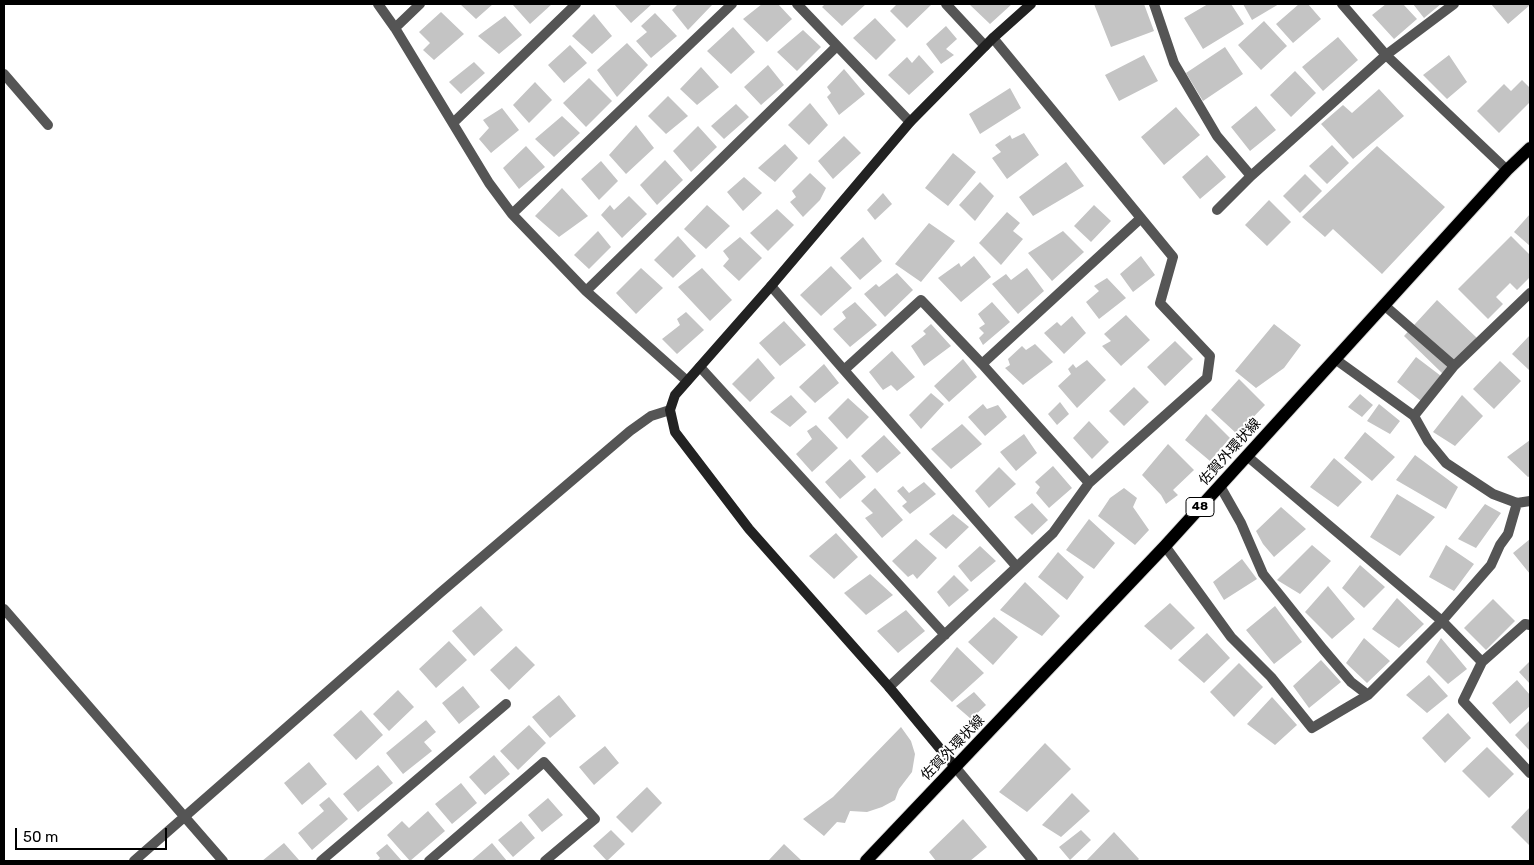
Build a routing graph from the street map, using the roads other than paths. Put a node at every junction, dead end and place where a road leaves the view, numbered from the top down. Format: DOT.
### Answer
graph roads {
  1 [pos="378,4"];
  2 [pos="420,4"];
  3 [pos="576,4"];
  4 [pos="732,4"];
  5 [pos="797,4"];
  6 [pos="946,4"];
  7 [pos="1031,4"];
  8 [pos="1154,4"];
  9 [pos="1342,4"];
  10 [pos="1454,4"];
  11 [pos="395,28"];
  12 [pos="993,38"];
  13 [pos="838,46"];
  14 [pos="985,46"];
  15 [pos="1386,55"];
  16 [pos="4,74"];
  17 [pos="910,122"];
  18 [pos="453,123"];
  19 [pos="48,124"];
  20 [pos="1530,148"];
  21 [pos="1507,170"];
  22 [pos="1251,176"];
  23 [pos="1217,210"];
  24 [pos="512,214"];
  25 [pos="1141,218"];
  26 [pos="771,286"];
  27 [pos="586,291"];
  28 [pos="1530,293"];
  29 [pos="1384,305"];
  30 [pos="1335,359"];
  31 [pos="982,364"];
  32 [pos="1454,366"];
  33 [pos="700,367"];
  34 [pos="844,370"];
  35 [pos="687,381"];
  36 [pos="670,410"];
  37 [pos="1414,416"];
  38 [pos="1247,456"];
  39 [pos="1089,483"];
  40 [pos="1220,486"];
  41 [pos="1530,502"];
  42 [pos="1517,503"];
  43 [pos="1165,546"];
  44 [pos="1017,567"];
  45 [pos="4,609"];
  46 [pos="1442,621"];
  47 [pos="1530,626"];
  48 [pos="944,635"];
  49 [pos="1482,662"];
  50 [pos="889,687"];
  51 [pos="1368,695"];
  52 [pos="506,704"];
  53 [pos="956,768"];
  54 [pos="1530,773"];
  55 [pos="185,817"];
  56 [pos="134,861"];
  57 [pos="223,861"];
  58 [pos="321,861"];
  59 [pos="429,861"];
  60 [pos="545,861"];
  61 [pos="866,861"];
  62 [pos="1033,861"];
  1 -- 11 [label="street"];
  2 -- 11 [label="street"];
  3 -- 18 [label="street"];
  4 -- 24 [label="street"];
  5 -- 13 [label="street"];
  6 -- 14 [label="street"];
  7 -- 12 [label="street"];
  8 -- 22 [label="street"];
  9 -- 15 [label="street"];
  10 -- 15 [label="street"];
  11 -- 18 [label="street"];
  12 -- 14 [label="street"];
  12 -- 25 [label="street"];
  13 -- 17 [label="street"];
  13 -- 27 [label="street"];
  14 -- 17 [label="street"];
  15 -- 21 [label="street"];
  15 -- 22 [label="street"];
  16 -- 19 [label="street"];
  17 -- 26 [label="street"];
  18 -- 24 [label="street"];
  20 -- 21 [label="main road, 佐賀外環状線 / 48"];
  21 -- 29 [label="main road, 佐賀外環状線 / 48"];
  22 -- 23 [label="street"];
  24 -- 27 [label="street"];
  25 -- 31 [label="street"];
  25 -- 39 [label="street"];
  26 -- 33 [label="street"];
  26 -- 34 [label="street"];
  27 -- 35 [label="street"];
  28 -- 32 [label="street"];
  29 -- 30 [label="main road, 佐賀外環状線 / 48"];
  29 -- 32 [label="street"];
  30 -- 37 [label="street"];
  30 -- 38 [label="main road, 佐賀外環状線 / 48"];
  31 -- 34 [label="street"];
  31 -- 39 [label="street"];
  32 -- 37 [label="street"];
  33 -- 35 [label="street"];
  33 -- 48 [label="street"];
  34 -- 44 [label="street"];
  35 -- 36 [label="street"];
  36 -- 50 [label="street"];
  36 -- 55 [label="street"];
  37 -- 42 [label="street"];
  38 -- 40 [label="main road, 佐賀外環状線 / 48"];
  38 -- 46 [label="street"];
  39 -- 44 [label="street"];
  40 -- 43 [label="main road, 佐賀外環状線 / 48"];
  40 -- 51 [label="street"];
  41 -- 42 [label="street"];
  42 -- 46 [label="street"];
  43 -- 51 [label="street"];
  43 -- 53 [label="main road, 佐賀外環状線 / 48"];
  44 -- 48 [label="street"];
  45 -- 55 [label="street"];
  46 -- 49 [label="street"];
  46 -- 51 [label="street"];
  47 -- 49 [label="street"];
  48 -- 50 [label="street"];
  49 -- 54 [label="street"];
  50 -- 53 [label="street"];
  52 -- 58 [label="street"];
  53 -- 61 [label="main road, 佐賀外環状線 / 48"];
  53 -- 62 [label="street"];
  55 -- 56 [label="street"];
  55 -- 57 [label="street"];
  59 -- 60 [label="street"];
}
